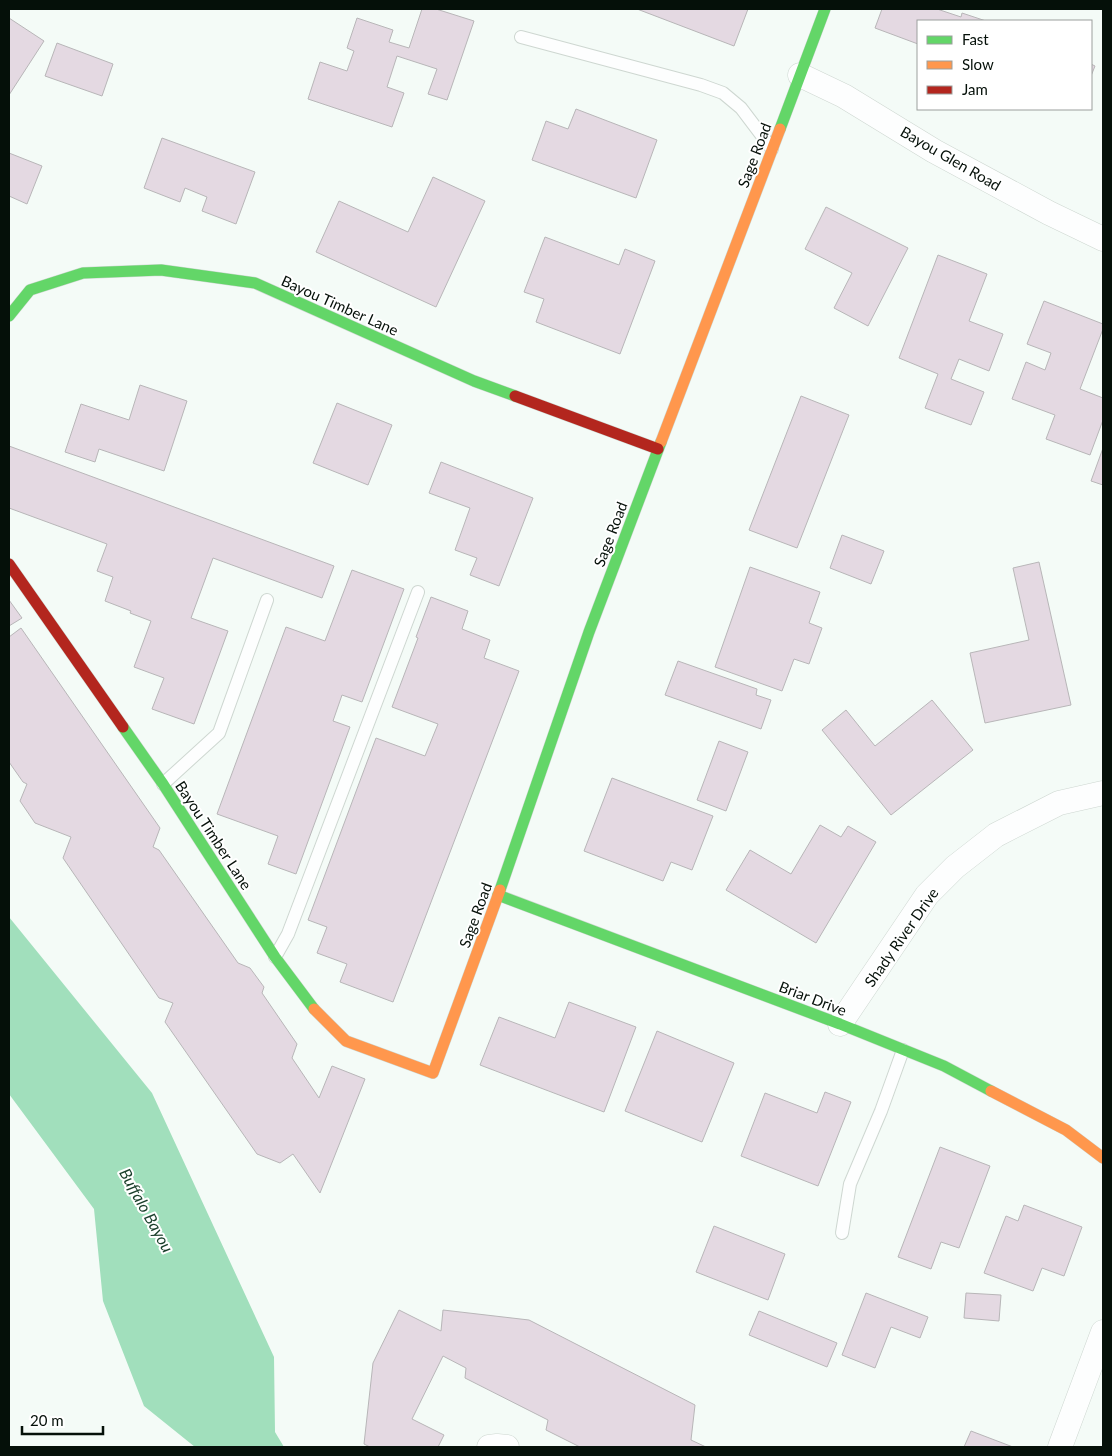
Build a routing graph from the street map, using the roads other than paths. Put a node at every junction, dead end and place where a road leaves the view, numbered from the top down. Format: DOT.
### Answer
graph roads {
  1 [pos="825,9"];
  2 [pos="521,37"];
  3 [pos="800,75"];
  4 [pos="772,149"];
  5 [pos="1103,239"];
  6 [pos="9,316"];
  7 [pos="658,449"];
  8 [pos="9,564"];
  9 [pos="418,592"];
  10 [pos="267,600"];
  11 [pos="163,784"];
  12 [pos="1103,793"];
  13 [pos="498,895"];
  14 [pos="275,957"];
  15 [pos="840,1024"];
  16 [pos="903,1050"];
  17 [pos="433,1073"];
  18 [pos="1103,1158"];
  19 [pos="842,1233"];
  20 [pos="1103,1332"];
  21 [pos="489,1447"];
  22 [pos="507,1447"];
  23 [pos="1060,1447"];
  1 -- 3 [label="street, Sage Road"];
  2 -- 4 [label="lane"];
  3 -- 4 [label="street, Sage Road"];
  3 -- 5 [label="street, Bayou Glen Road"];
  4 -- 7 [label="street, Sage Road"];
  6 -- 7 [label="street, Bayou Timber Lane"];
  7 -- 13 [label="street, Sage Road"];
  8 -- 11 [label="street, Bayou Timber Lane"];
  9 -- 14 [label="lane"];
  10 -- 11 [label="lane"];
  11 -- 14 [label="street, Bayou Timber Lane"];
  12 -- 15 [label="street, Shady River Drive"];
  13 -- 15 [label="street, Briar Drive"];
  13 -- 17 [label="street, Sage Road"];
  14 -- 17 [label="street, Bayou Timber Lane"];
  15 -- 16 [label="street, Briar Drive"];
  16 -- 18 [label="street, Briar Drive"];
  16 -- 19 [label="lane"];
  20 -- 23 [label="street"];
  21 -- 22 [label="street"];
}
